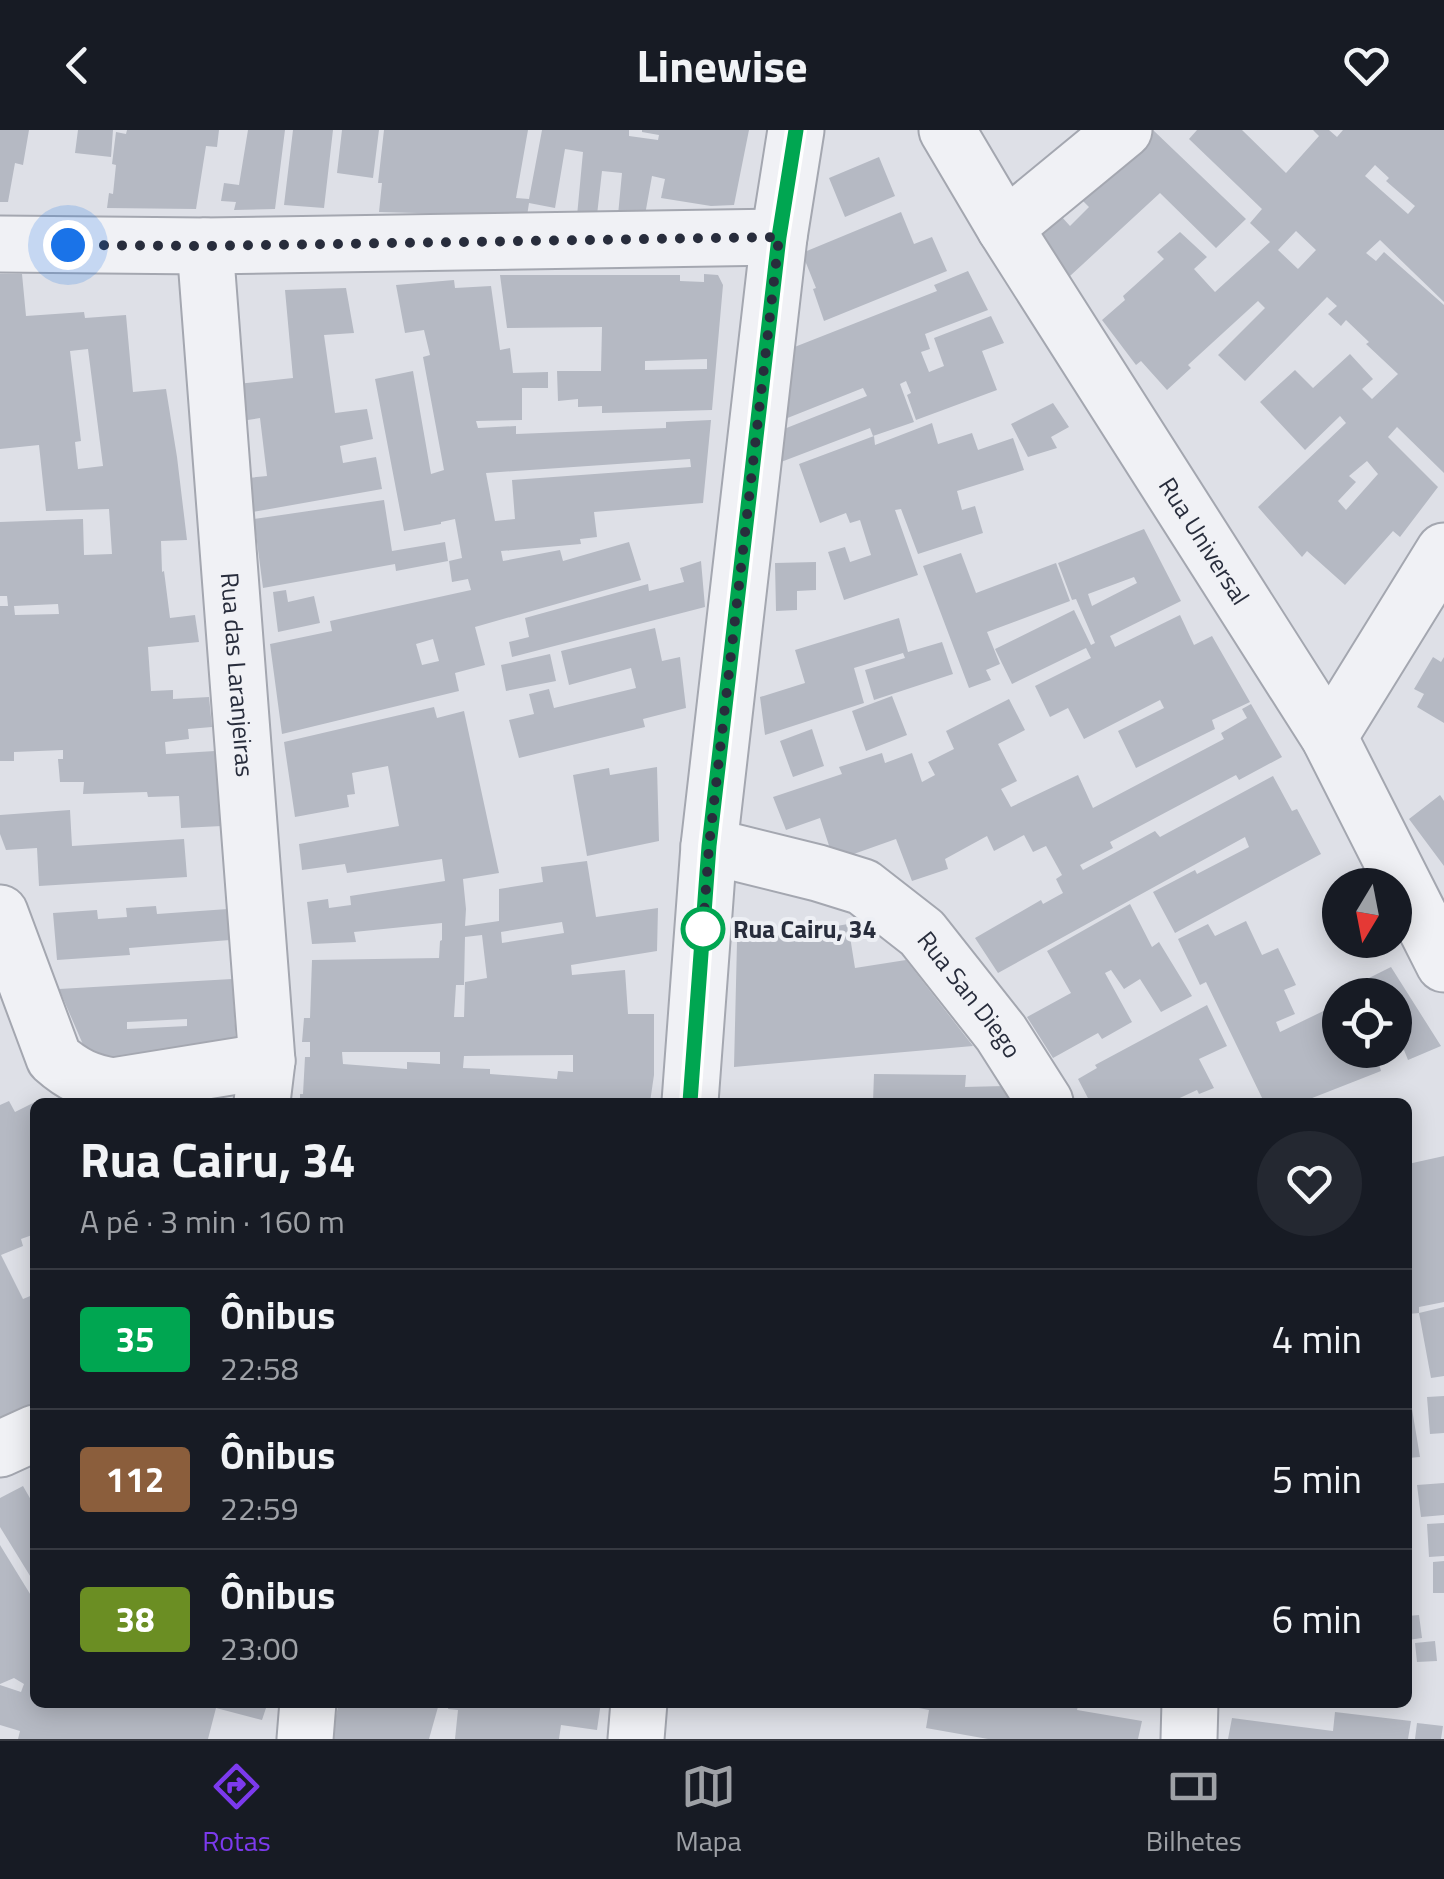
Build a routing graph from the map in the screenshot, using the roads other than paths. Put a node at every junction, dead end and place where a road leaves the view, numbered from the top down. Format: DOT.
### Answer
graph roads {
  1 [pos="796,130"];
  2 [pos="947,130"];
  3 [pos="1124,130"];
  4 [pos="1005,228"];
  5 [pos="779,237"];
  6 [pos="0,244"];
  7 [pos="205,246"];
  8 [pos="1444,551"];
  9 [pos="1329,737"];
  10 [pos="709,846"];
  11 [pos="0,913"];
  12 [pos="1444,964"];
  13 [pos="264,1082"];
  14 [pos="690,1098"];
  15 [pos="1042,1098"];
  16 [pos="30,1436"];
  17 [pos="0,1449"];
  18 [pos="308,1708"];
  19 [pos="639,1708"];
  20 [pos="1190,1708"];
  21 [pos="305,1739"];
  22 [pos="636,1739"];
  23 [pos="1189,1739"];
  1 -- 5 [label="street"];
  2 -- 4 [label="street, Rua Universal"];
  3 -- 4 [label="street"];
  4 -- 9 [label="street, Rua Universal"];
  5 -- 7 [label="street"];
  5 -- 10 [label="street"];
  6 -- 7 [label="street"];
  7 -- 13 [label="street, Rua das Laranjeiras"];
  8 -- 9 [label="street"];
  9 -- 12 [label="street, Rua Universal"];
  10 -- 14 [label="street"];
  10 -- 15 [label="street, Rua San Diego"];
  11 -- 13 [label="street"];
  16 -- 17 [label="street"];
  18 -- 21 [label="street"];
  19 -- 22 [label="street"];
  20 -- 23 [label="street"];
}
